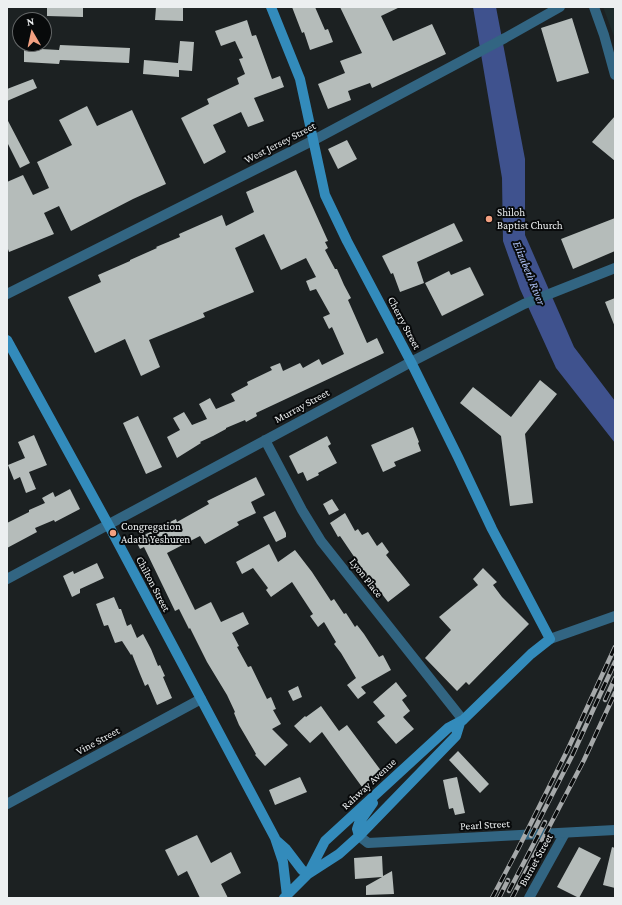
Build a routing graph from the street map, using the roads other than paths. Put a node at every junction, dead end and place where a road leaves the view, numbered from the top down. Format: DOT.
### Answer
graph roads {
  1 [pos="270,7"];
  2 [pos="560,7"];
  3 [pos="594,7"];
  4 [pos="615,74"];
  5 [pos="312,141"];
  6 [pos="615,268"];
  7 [pos="7,294"];
  8 [pos="7,340"];
  9 [pos="411,362"];
  10 [pos="265,440"];
  11 [pos="108,524"];
  12 [pos="7,579"];
  13 [pos="615,616"];
  14 [pos="550,639"];
  15 [pos="201,699"];
  16 [pos="461,721"];
  17 [pos="390,780"];
  18 [pos="7,804"];
  19 [pos="615,830"];
  20 [pos="565,833"];
  21 [pos="359,836"];
  22 [pos="275,840"];
  23 [pos="308,874"];
  24 [pos="286,897"];
  25 [pos="529,898"];
  1 -- 5 [label="main road, Cherry Street"];
  2 -- 5 [label="street, West Jersey Street"];
  3 -- 4 [label="street"];
  5 -- 7 [label="street, West Jersey Street"];
  5 -- 9 [label="main road, Cherry Street"];
  6 -- 9 [label="street, Murray Street"];
  8 -- 11 [label="main road, Chilton Street"];
  9 -- 10 [label="street, Murray Street"];
  9 -- 14 [label="main road, Cherry Street"];
  10 -- 11 [label="street, Murray Street"];
  10 -- 16 [label="street, Lyon Place"];
  11 -- 12 [label="street, Murray Street"];
  11 -- 15 [label="main road, Chilton Street"];
  13 -- 14 [label="street, Rahway Avenue"];
  14 -- 16 [label="main road, Rahway Avenue"];
  15 -- 18 [label="street, Vine Street"];
  15 -- 22 [label="main road, Chilton Street"];
  16 -- 17 [label="main road, Rahway Avenue"];
  16 -- 21 [label="main road, Rahway Avenue"];
  17 -- 21 [label="main road"];
  17 -- 23 [label="main road, Rahway Avenue"];
  19 -- 20 [label="street, Pearl Street"];
  20 -- 21 [label="street, Pearl Street"];
  20 -- 25 [label="street, Burnet Street"];
  21 -- 23 [label="main road, Rahway Avenue"];
  22 -- 23 [label="main road, Chilton Street"];
  22 -- 24 [label="main road, Chilton Street"];
  23 -- 24 [label="main road, Rahway Avenue"];
}
